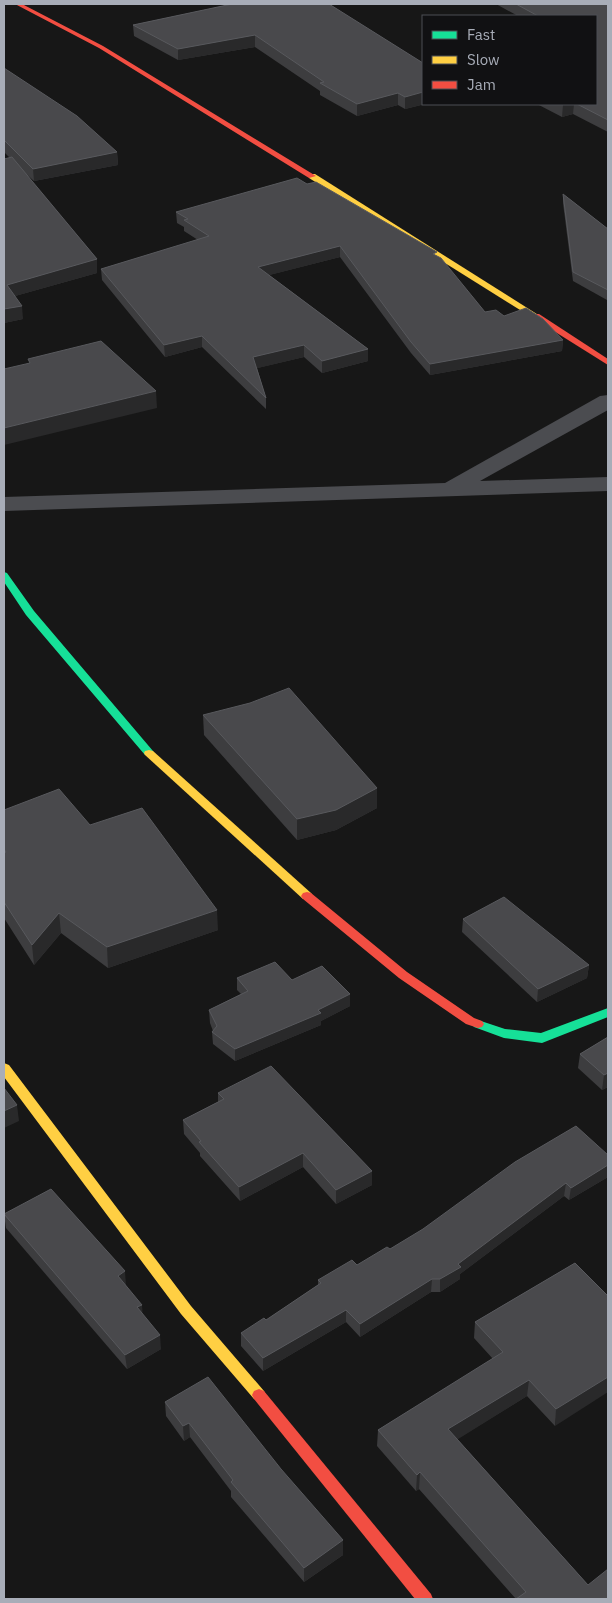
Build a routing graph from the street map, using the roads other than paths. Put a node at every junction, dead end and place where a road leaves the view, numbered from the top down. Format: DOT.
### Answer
graph roads {
  1 [pos="18,4"];
  2 [pos="608,364"];
  3 [pos="608,401"];
  4 [pos="608,484"];
  5 [pos="448,490"];
  6 [pos="4,504"];
  7 [pos="4,575"];
  8 [pos="608,1012"];
  9 [pos="4,1068"];
  10 [pos="425,1599"];
  1 -- 2 [label="street"];
  3 -- 5 [label="street"];
  4 -- 5 [label="street"];
  5 -- 6 [label="street"];
  7 -- 8 [label="street"];
  9 -- 10 [label="street"];
}
